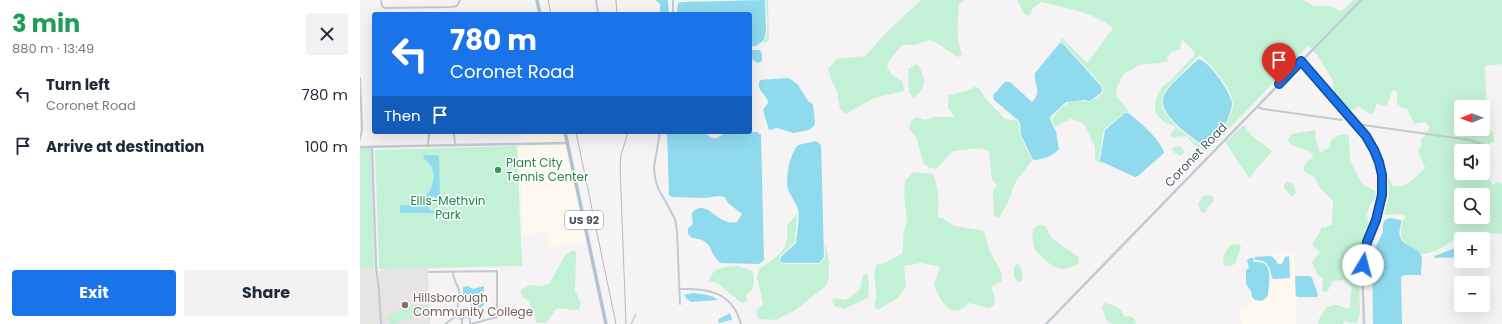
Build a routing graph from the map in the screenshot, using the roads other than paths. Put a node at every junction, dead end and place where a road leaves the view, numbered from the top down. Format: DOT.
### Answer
graph roads {
  1 [pos="381,0"];
  2 [pos="460,0"];
  3 [pos="537,0"];
  4 [pos="596,0"];
  5 [pos="673,0"];
  6 [pos="1361,0"];
  7 [pos="540,12"];
  8 [pos="598,12"];
  9 [pos="673,12"];
  10 [pos="1301,61"];
  11 [pos="360,78"];
  12 [pos="1257,106"];
  13 [pos="1342,120"];
  14 [pos="1356,124"];
  15 [pos="429,134"];
  16 [pos="454,134"];
  17 [pos="565,134"];
  18 [pos="660,134"];
  19 [pos="360,139"];
  20 [pos="567,143"];
  21 [pos="1479,144"];
  22 [pos="455,145"];
  23 [pos="428,146"];
  24 [pos="360,147"];
  25 [pos="372,147"];
  26 [pos="429,272"];
  27 [pos="453,272"];
  28 [pos="679,289"];
  29 [pos="680,304"];
  30 [pos="456,316"];
  31 [pos="462,319"];
  32 [pos="381,324"];
  33 [pos="445,324"];
  34 [pos="462,324"];
  35 [pos="471,324"];
  36 [pos="606,324"];
  37 [pos="741,324"];
  38 [pos="1046,324"];
  39 [pos="1364,324"];
  1 -- 2 [label="street"];
  3 -- 7 [label="main road"];
  4 -- 8 [label="street"];
  5 -- 9 [label="street"];
  6 -- 10 [label="street, Coronet Road"];
  10 -- 12 [label="street, Coronet Road"];
  10 -- 14 [label="street"];
  11 -- 19 [label="street"];
  12 -- 13 [label="street"];
  12 -- 38 [label="street, Coronet Road"];
  14 -- 21 [label="street"];
  14 -- 39 [label="street"];
  15 -- 23 [label="street"];
  16 -- 22 [label="street"];
  17 -- 20 [label="main road, US 92"];
  18 -- 28 [label="street"];
  20 -- 22 [label="street"];
  20 -- 36 [label="main road, US 92"];
  22 -- 23 [label="street"];
  23 -- 25 [label="street"];
  24 -- 25 [label="street"];
  25 -- 32 [label="street"];
  26 -- 27 [label="street"];
  27 -- 30 [label="street"];
  27 -- 35 [label="street"];
  28 -- 29 [label="street"];
  28 -- 37 [label="street"];
  30 -- 31 [label="street"];
  30 -- 33 [label="street"];
  31 -- 34 [label="street"];
  31 -- 35 [label="street"];
}
